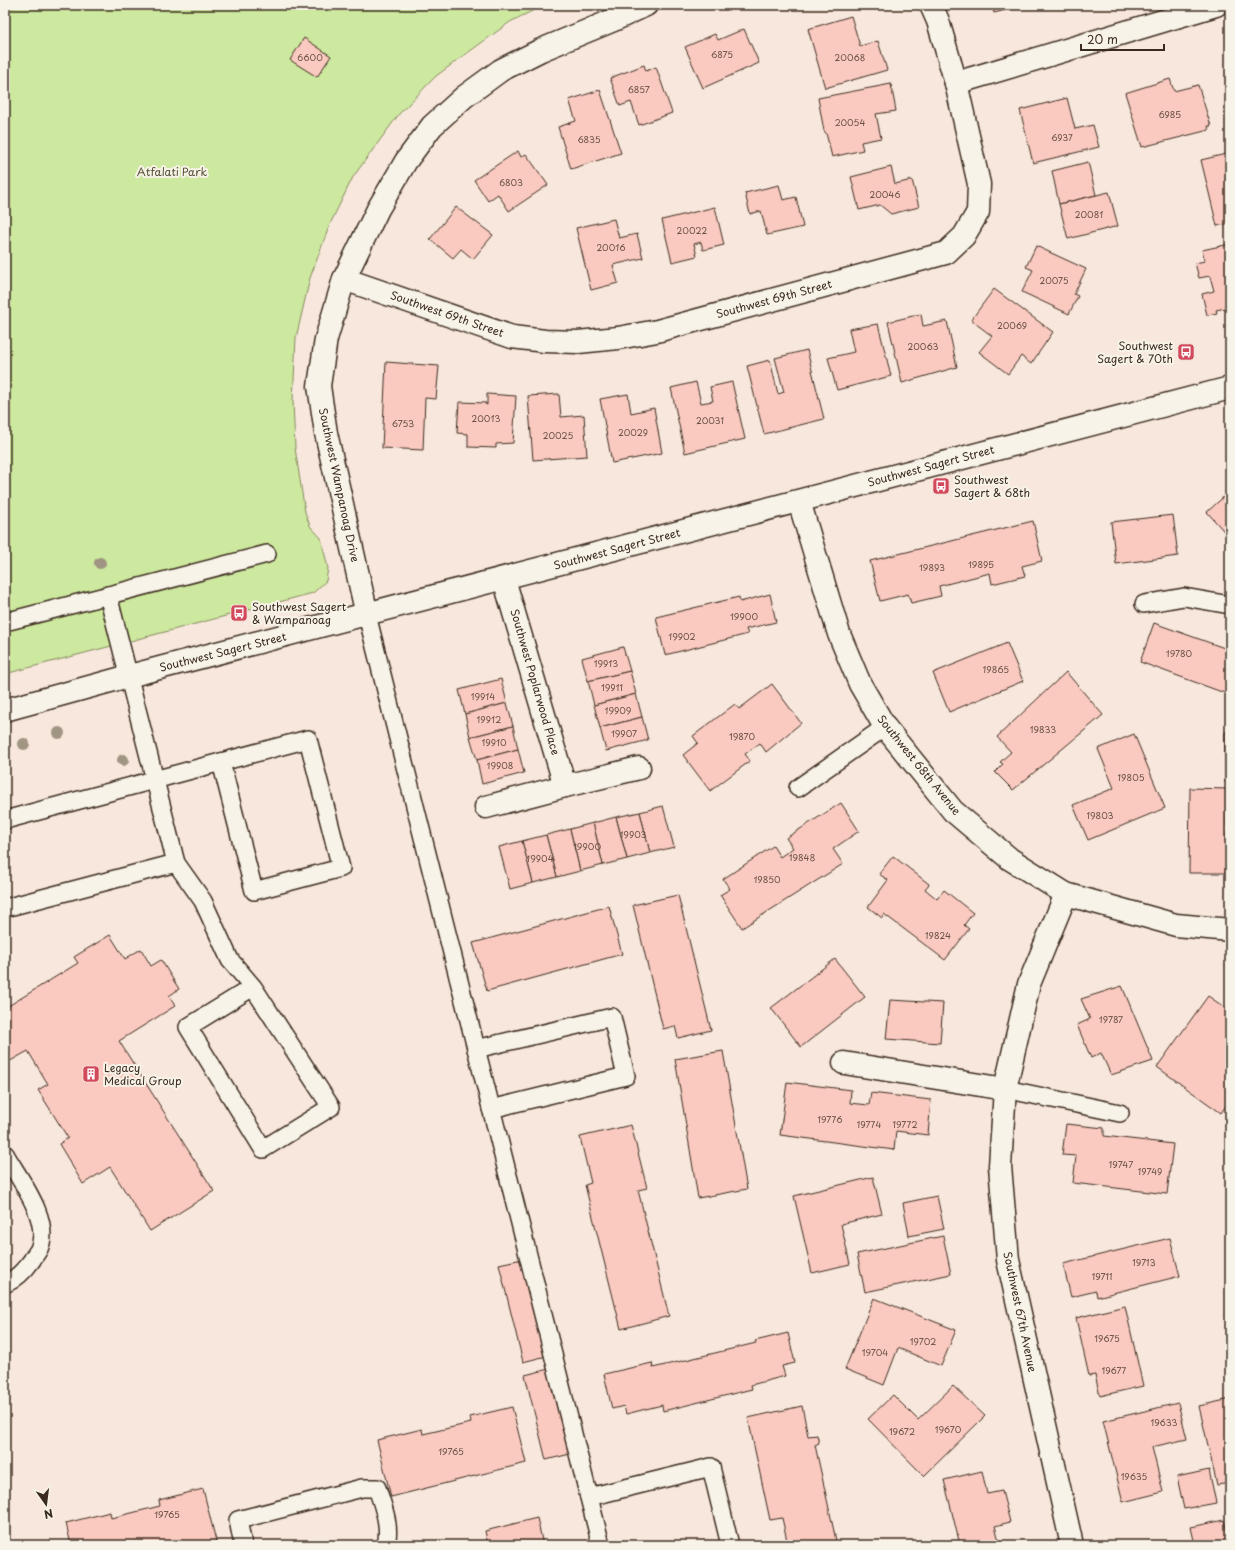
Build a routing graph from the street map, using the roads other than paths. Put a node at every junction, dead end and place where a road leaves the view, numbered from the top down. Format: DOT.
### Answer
graph roads {
  1 [pos="646,5"];
  2 [pos="931,5"];
  3 [pos="1216,5"];
  4 [pos="956,83"];
  5 [pos="344,279"];
  6 [pos="1230,388"];
  7 [pos="799,501"];
  8 [pos="268,554"];
  9 [pos="504,579"];
  10 [pos="108,595"];
  11 [pos="1144,604"];
  12 [pos="1230,605"];
  13 [pos="367,615"];
  14 [pos="5,622"];
  15 [pos="129,676"];
  16 [pos="5,710"];
  17 [pos="885,727"];
  18 [pos="221,762"];
  19 [pos="639,768"];
  20 [pos="155,779"];
  21 [pos="565,786"];
  22 [pos="798,788"];
  23 [pos="486,807"];
  24 [pos="5,820"];
  25 [pos="176,863"];
  26 [pos="1066,894"];
  27 [pos="5,908"];
  28 [pos="1230,930"];
  29 [pos="253,987"];
  30 [pos="476,1049"];
  31 [pos="844,1063"];
  32 [pos="1004,1089"];
  33 [pos="491,1109"];
  34 [pos="1120,1113"];
  35 [pos="5,1154"];
  36 [pos="5,1284"];
  37 [pos="589,1497"];
  38 [pos="244,1545"];
  39 [pos="386,1545"];
  40 [pos="601,1545"];
  41 [pos="730,1545"];
  42 [pos="1072,1545"];
  1 -- 5 [label="street, Southwest Wampanoag Drive"];
  2 -- 4 [label="street, Southwest 69th Street"];
  3 -- 4 [label="street"];
  4 -- 5 [label="street, Southwest 69th Street"];
  5 -- 13 [label="street, Southwest Wampanoag Drive"];
  6 -- 7 [label="street, Southwest Sagert Street"];
  7 -- 9 [label="street, Southwest Sagert Street"];
  7 -- 17 [label="street, Southwest 68th Avenue"];
  8 -- 10 [label="lane"];
  9 -- 13 [label="street, Southwest Sagert Street"];
  9 -- 21 [label="street, Southwest Poplarwood Place"];
  10 -- 14 [label="lane"];
  10 -- 15 [label="lane"];
  11 -- 12 [label="lane"];
  13 -- 15 [label="street, Southwest Sagert Street"];
  13 -- 30 [label="lane"];
  15 -- 16 [label="street, Southwest Sagert Street"];
  15 -- 20 [label="lane"];
  17 -- 22 [label="lane"];
  17 -- 26 [label="street, Southwest 68th Avenue"];
  18 -- 18 [label="lane"];
  18 -- 20 [label="lane"];
  19 -- 21 [label="street"];
  20 -- 24 [label="lane"];
  20 -- 25 [label="lane"];
  21 -- 23 [label="street"];
  25 -- 27 [label="lane"];
  25 -- 29 [label="lane"];
  26 -- 28 [label="street, Southwest 68th Avenue"];
  26 -- 32 [label="street, Southwest 67th Avenue"];
  29 -- 29 [label="lane"];
  30 -- 33 [label="lane"];
  30 -- 33 [label="lane"];
  31 -- 32 [label="street"];
  32 -- 34 [label="lane"];
  32 -- 42 [label="street, Southwest 67th Avenue"];
  33 -- 37 [label="lane"];
  35 -- 36 [label="lane"];
  37 -- 40 [label="lane"];
  37 -- 41 [label="lane"];
  38 -- 39 [label="lane"];
}
